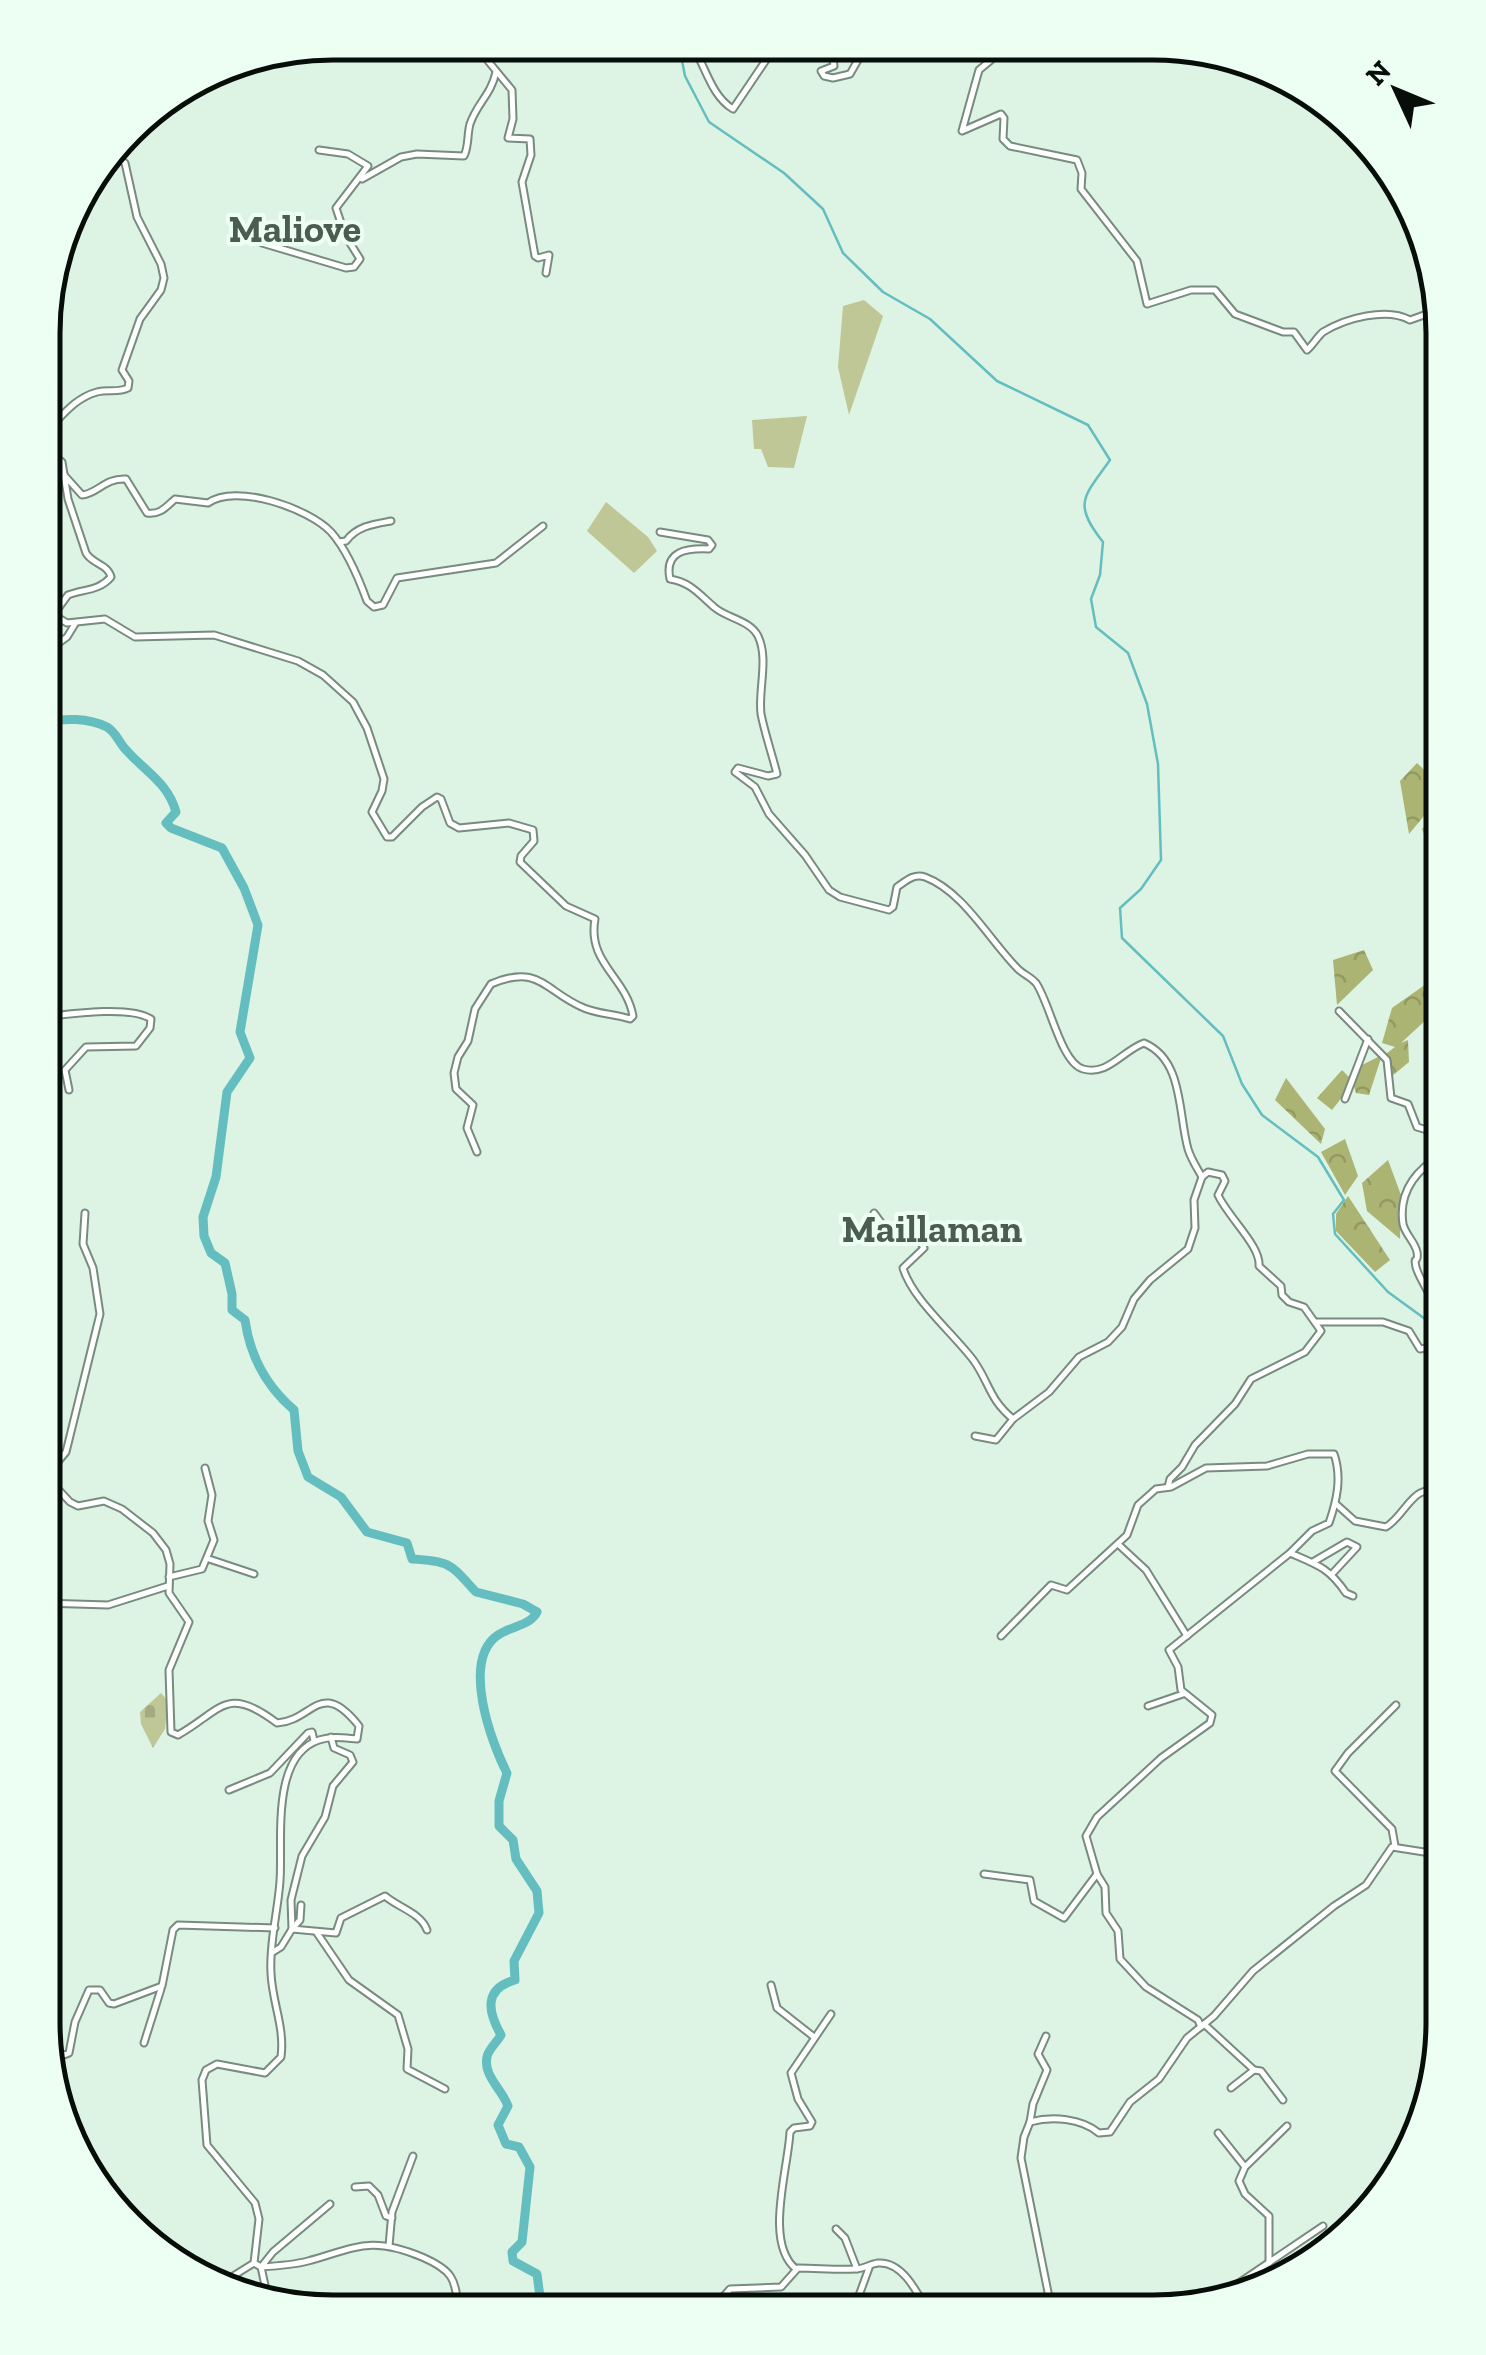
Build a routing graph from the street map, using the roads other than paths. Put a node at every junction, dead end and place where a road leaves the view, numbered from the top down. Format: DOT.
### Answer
graph roads {
  1 [pos="488,60"];
  2 [pos="700,60"];
  3 [pos="765,60"];
  4 [pos="833,60"];
  5 [pos="858,60"];
  6 [pos="991,60"];
  7 [pos="496,72"];
  8 [pos="319,150"];
  9 [pos="122,161"];
  10 [pos="360,180"];
  11 [pos="262,242"];
  12 [pos="546,273"];
  13 [pos="1425,315"];
  14 [pos="61,416"];
  15 [pos="60,460"];
  16 [pos="64,475"];
  17 [pos="391,521"];
  18 [pos="543,526"];
  19 [pos="660,532"];
  20 [pos="338,542"];
  21 [pos="60,606"];
  22 [pos="60,618"];
  23 [pos="75,624"];
  24 [pos="60,642"];
  25 [pos="1339,1011"];
  26 [pos="60,1016"];
  27 [pos="1368,1039"];
  28 [pos="70,1090"];
  29 [pos="1345,1099"];
  30 [pos="1426,1129"];
  31 [pos="477,1152"];
  32 [pos="1426,1166"];
  33 [pos="1202,1178"];
  34 [pos="84,1213"];
  35 [pos="874,1213"];
  36 [pos="1425,1287"];
  37 [pos="1317,1322"];
  38 [pos="1425,1347"];
  39 [pos="1013,1420"];
  40 [pos="975,1436"];
  41 [pos="60,1458"];
  42 [pos="205,1468"];
  43 [pos="1168,1487"];
  44 [pos="1425,1490"];
  45 [pos="60,1491"];
  46 [pos="1336,1504"];
  47 [pos="1119,1544"];
  48 [pos="1290,1553"];
  49 [pos="208,1560"];
  50 [pos="1313,1562"];
  51 [pos="254,1574"];
  52 [pos="1332,1574"];
  53 [pos="169,1577"];
  54 [pos="168,1586"];
  55 [pos="1353,1596"];
  56 [pos="60,1603"];
  57 [pos="1001,1636"];
  58 [pos="1187,1636"];
  59 [pos="1183,1694"];
  60 [pos="1396,1705"];
  61 [pos="1148,1706"];
  62 [pos="332,1737"];
  63 [pos="314,1741"];
  64 [pos="229,1790"];
  65 [pos="1396,1846"];
  66 [pos="1425,1852"];
  67 [pos="984,1874"];
  68 [pos="1097,1874"];
  69 [pos="302,1905"];
  70 [pos="275,1928"];
  71 [pos="292,1928"];
  72 [pos="427,1930"];
  73 [pos="316,1933"];
  74 [pos="273,1952"];
  75 [pos="771,1984"];
  76 [pos="162,1986"];
  77 [pos="831,2014"];
  78 [pos="1203,2026"];
  79 [pos="1046,2036"];
  80 [pos="814,2037"];
  81 [pos="144,2043"];
  82 [pos="62,2056"];
  83 [pos="1254,2070"];
  84 [pos="445,2088"];
  85 [pos="1231,2088"];
  86 [pos="1284,2100"];
  87 [pos="1030,2122"];
  88 [pos="1287,2126"];
  89 [pos="1218,2132"];
  90 [pos="413,2156"];
  91 [pos="1245,2167"];
  92 [pos="354,2187"];
  93 [pos="330,2204"];
  94 [pos="392,2218"];
  95 [pos="1322,2226"];
  96 [pos="836,2229"];
  97 [pos="389,2246"];
  98 [pos="1269,2263"];
  99 [pos="258,2265"];
  100 [pos="870,2266"];
  101 [pos="796,2269"];
  102 [pos="857,2269"];
  103 [pos="235,2276"];
  104 [pos="1249,2277"];
  105 [pos="264,2286"];
  106 [pos="455,2295"];
  107 [pos="725,2295"];
  108 [pos="859,2295"];
  109 [pos="918,2295"];
  110 [pos="1049,2295"];
  1 -- 7 [label="street"];
  2 -- 3 [label="street"];
  4 -- 5 [label="street"];
  6 -- 13 [label="street"];
  7 -- 10 [label="street"];
  7 -- 12 [label="street"];
  8 -- 10 [label="street"];
  9 -- 14 [label="street"];
  10 -- 11 [label="street"];
  15 -- 16 [label="street"];
  16 -- 20 [label="street"];
  16 -- 21 [label="street"];
  17 -- 20 [label="street"];
  18 -- 20 [label="street"];
  19 -- 33 [label="street"];
  22 -- 23 [label="street"];
  23 -- 24 [label="street"];
  23 -- 31 [label="street"];
  25 -- 27 [label="street"];
  26 -- 28 [label="street"];
  27 -- 29 [label="street"];
  27 -- 30 [label="street"];
  32 -- 36 [label="street"];
  33 -- 37 [label="street"];
  33 -- 39 [label="street"];
  34 -- 41 [label="street"];
  35 -- 39 [label="street"];
  37 -- 38 [label="street"];
  37 -- 43 [label="street"];
  39 -- 40 [label="street"];
  42 -- 49 [label="street"];
  43 -- 46 [label="street"];
  43 -- 47 [label="street"];
  44 -- 46 [label="street"];
  45 -- 53 [label="street"];
  46 -- 48 [label="street"];
  47 -- 57 [label="street"];
  47 -- 58 [label="street"];
  48 -- 50 [label="street"];
  48 -- 58 [label="street"];
  49 -- 51 [label="street"];
  49 -- 53 [label="street"];
  50 -- 52 [label="street"];
  50 -- 52 [label="street"];
  52 -- 55 [label="street"];
  53 -- 54 [label="street"];
  54 -- 56 [label="street"];
  54 -- 62 [label="street"];
  58 -- 59 [label="street"];
  59 -- 61 [label="street"];
  59 -- 68 [label="street"];
  60 -- 65 [label="street"];
  62 -- 63 [label="street"];
  62 -- 71 [label="street"];
  63 -- 64 [label="street"];
  63 -- 70 [label="street"];
  65 -- 66 [label="street"];
  65 -- 78 [label="street"];
  67 -- 68 [label="street"];
  68 -- 78 [label="street"];
  69 -- 71 [label="street"];
  70 -- 74 [label="street"];
  70 -- 76 [label="street"];
  71 -- 73 [label="street"];
  71 -- 74 [label="street"];
  72 -- 73 [label="street"];
  73 -- 84 [label="street"];
  74 -- 99 [label="street"];
  75 -- 80 [label="street"];
  76 -- 81 [label="street"];
  76 -- 82 [label="street"];
  77 -- 80 [label="street"];
  78 -- 83 [label="street"];
  78 -- 87 [label="street"];
  79 -- 87 [label="street"];
  80 -- 101 [label="street"];
  83 -- 85 [label="street"];
  83 -- 86 [label="street"];
  87 -- 110 [label="street"];
  88 -- 91 [label="street"];
  89 -- 91 [label="street"];
  90 -- 94 [label="street"];
  91 -- 98 [label="street"];
  92 -- 94 [label="street"];
  93 -- 99 [label="street"];
  94 -- 97 [label="street"];
  95 -- 98 [label="street"];
  96 -- 102 [label="street"];
  97 -- 99 [label="street"];
  97 -- 106 [label="street"];
  98 -- 104 [label="street"];
  99 -- 103 [label="street"];
  99 -- 105 [label="street"];
  100 -- 102 [label="street"];
  100 -- 108 [label="street"];
  100 -- 109 [label="street"];
  101 -- 102 [label="street"];
  101 -- 107 [label="street"];
}
